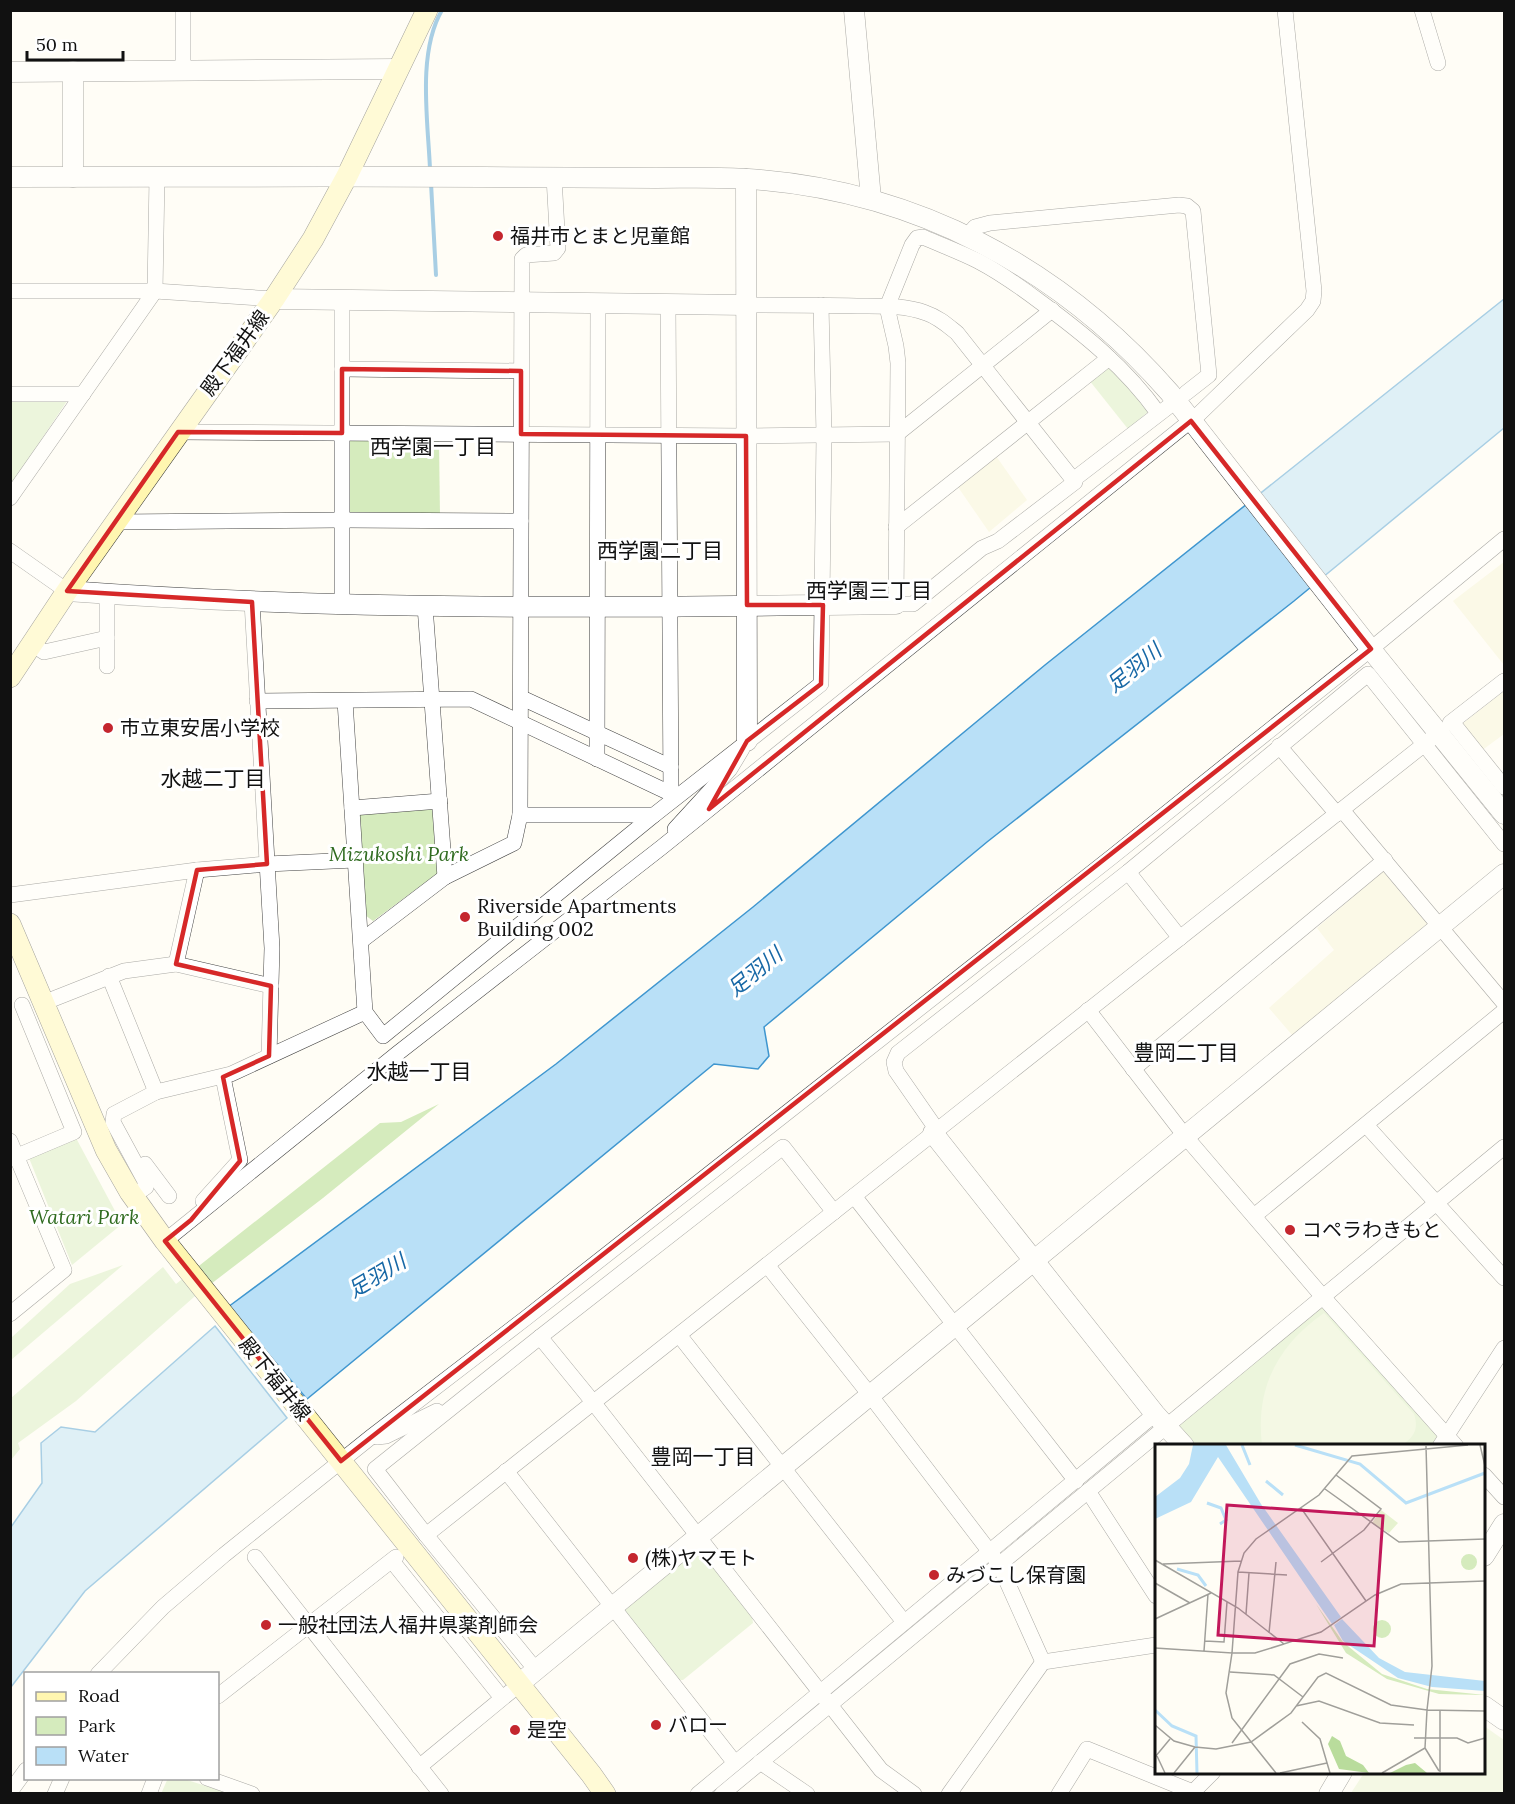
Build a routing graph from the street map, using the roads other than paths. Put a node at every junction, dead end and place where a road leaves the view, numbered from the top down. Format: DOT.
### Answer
graph roads {
  1 [pos="183,10"];
  2 [pos="427,10"];
  3 [pos="854,10"];
  4 [pos="1285,10"];
  5 [pos="1422,10"];
  6 [pos="1438,63"];
  7 [pos="398,69"];
  8 [pos="183,70"];
  9 [pos="73,71"];
  10 [pos="10,72"];
  11 [pos="347,176"];
  12 [pos="10,177"];
  13 [pos="73,177"];
  14 [pos="156,177"];
  15 [pos="554,177"];
  16 [pos="746,178"];
  17 [pos="871,199"];
  18 [pos="968,235"];
  19 [pos="10,291"];
  20 [pos="155,291"];
  21 [pos="274,299"];
  22 [pos="342,300"];
  23 [pos="522,301"];
  24 [pos="598,302"];
  25 [pos="668,304"];
  26 [pos="746,305"];
  27 [pos="820,305"];
  28 [pos="886,307"];
  29 [pos="1052,310"];
  30 [pos="1109,358"];
  31 [pos="1271,359"];
  32 [pos="982,366"];
  33 [pos="342,369"];
  34 [pos="521,371"];
  35 [pos="1186,393"];
  36 [pos="10,394"];
  37 [pos="83,394"];
  38 [pos="1218,397"];
  39 [pos="1027,423"];
  40 [pos="1193,423"];
  41 [pos="178,432"];
  42 [pos="342,433"];
  43 [pos="521,434"];
  44 [pos="897,434"];
  45 [pos="598,435"];
  46 [pos="670,435"];
  47 [pos="824,435"];
  48 [pos="746,436"];
  49 [pos="1073,480"];
  50 [pos="10,498"];
  51 [pos="341,520"];
  52 [pos="521,521"];
  53 [pos="117,522"];
  54 [pos="896,526"];
  55 [pos="1504,539"];
  56 [pos="10,551"];
  57 [pos="67,591"];
  58 [pos="107,594"];
  59 [pos="252,602"];
  60 [pos="342,604"];
  61 [pos="896,604"];
  62 [pos="747,605"];
  63 [pos="823,605"];
  64 [pos="425,606"];
  65 [pos="521,606"];
  66 [pos="597,606"];
  67 [pos="670,606"];
  68 [pos="107,638"];
  69 [pos="32,644"];
  70 [pos="1368,646"];
  71 [pos="107,666"];
  72 [pos="10,677"];
  73 [pos="1504,681"];
  74 [pos="522,698"];
  75 [pos="432,700"];
  76 [pos="257,701"];
  77 [pos="345,701"];
  78 [pos="522,723"];
  79 [pos="597,734"];
  80 [pos="747,741"];
  81 [pos="1428,741"];
  82 [pos="1279,747"];
  83 [pos="597,759"];
  84 [pos="671,767"];
  85 [pos="1504,787"];
  86 [pos="674,795"];
  87 [pos="440,801"];
  88 [pos="352,808"];
  89 [pos="1339,812"];
  90 [pos="1504,814"];
  91 [pos="520,815"];
  92 [pos="654,815"];
  93 [pos="1504,844"];
  94 [pos="662,847"];
  95 [pos="356,860"];
  96 [pos="1385,860"];
  97 [pos="267,864"];
  98 [pos="197,870"];
  99 [pos="1128,872"];
  100 [pos="1504,874"];
  101 [pos="445,876"];
  102 [pos="10,895"];
  103 [pos="10,924"];
  104 [pos="1441,926"];
  105 [pos="1180,938"];
  106 [pos="361,941"];
  107 [pos="176,964"];
  108 [pos="109,976"];
  109 [pos="272,986"];
  110 [pos="1504,1003"];
  111 [pos="29,1004"];
  112 [pos="1088,1010"];
  113 [pos="1504,1011"];
  114 [pos="366,1012"];
  115 [pos="269,1056"];
  116 [pos="1133,1069"];
  117 [pos="223,1077"];
  118 [pos="156,1092"];
  119 [pos="119,1111"];
  120 [pos="1366,1125"];
  121 [pos="935,1131"];
  122 [pos="1185,1136"];
  123 [pos="10,1141"];
  124 [pos="1504,1147"];
  125 [pos="14,1158"];
  126 [pos="133,1196"];
  127 [pos="169,1196"];
  128 [pos="854,1196"];
  129 [pos="1437,1203"];
  130 [pos="834,1212"];
  131 [pos="1254,1216"];
  132 [pos="191,1220"];
  133 [pos="165,1241"];
  134 [pos="1033,1261"];
  135 [pos="767,1265"];
  136 [pos="1504,1278"];
  137 [pos="1323,1297"];
  138 [pos="10,1314"];
  139 [pos="956,1324"];
  140 [pos="678,1335"];
  141 [pos="540,1337"];
  142 [pos="1504,1348"];
  143 [pos="870,1395"];
  144 [pos="593,1402"];
  145 [pos="453,1406"];
  146 [pos="1161,1421"];
  147 [pos="371,1437"];
  148 [pos="1447,1442"];
  149 [pos="1182,1444"];
  150 [pos="342,1461"];
  151 [pos="782,1468"];
  152 [pos="507,1471"];
  153 [pos="1485,1476"];
  154 [pos="1076,1481"];
  155 [pos="1088,1491"];
  156 [pos="1504,1497"];
  157 [pos="1504,1524"];
  158 [pos="426,1535"];
  159 [pos="698,1537"];
  160 [pos="1485,1554"];
  161 [pos="255,1557"];
  162 [pos="995,1558"];
  163 [pos="1155,1594"];
  164 [pos="612,1607"];
  165 [pos="904,1622"];
  166 [pos="308,1626"];
  167 [pos="1155,1645"];
  168 [pos="1043,1662"];
  169 [pos="536,1670"];
  170 [pos="100,1672"];
  171 [pos="519,1684"];
  172 [pos="219,1695"];
  173 [pos="502,1698"];
  174 [pos="826,1698"];
  175 [pos="1485,1707"];
  176 [pos="1504,1720"];
  177 [pos="760,1762"];
  178 [pos="735,1763"];
  179 [pos="419,1767"];
  180 [pos="24,1773"];
  181 [pos="1212,1774"];
  182 [pos="1341,1774"];
  183 [pos="62,1780"];
  184 [pos="155,1780"];
  185 [pos="210,1780"];
  186 [pos="10,1792"];
  187 [pos="55,1794"];
  188 [pos="149,1794"];
  189 [pos="252,1794"];
  190 [pos="441,1794"];
  191 [pos="605,1794"];
  192 [pos="698,1794"];
  193 [pos="722,1794"];
  194 [pos="807,1794"];
  195 [pos="914,1794"];
  196 [pos="949,1794"];
  197 [pos="1059,1794"];
  198 [pos="1329,1794"];
  1 -- 8 [label="street"];
  2 -- 7 [label="main road, 殿下福井線"];
  3 -- 17 [label="street"];
  4 -- 38 [label="street"];
  5 -- 6 [label="street"];
  7 -- 8 [label="street"];
  7 -- 11 [label="main road, 殿下福井線"];
  8 -- 9 [label="street"];
  9 -- 10 [label="street"];
  9 -- 13 [label="street"];
  11 -- 14 [label="street"];
  11 -- 15 [label="street"];
  11 -- 21 [label="main road, 殿下福井線"];
  12 -- 13 [label="street"];
  13 -- 14 [label="street"];
  14 -- 20 [label="street"];
  15 -- 16 [label="street"];
  15 -- 23 [label="street"];
  16 -- 17 [label="street"];
  16 -- 26 [label="street"];
  17 -- 18 [label="street"];
  18 -- 35 [label="street"];
  18 -- 40 [label="street"];
  19 -- 20 [label="street"];
  20 -- 21 [label="street"];
  20 -- 37 [label="street"];
  21 -- 22 [label="street"];
  21 -- 41 [label="main road, 殿下福井線"];
  22 -- 23 [label="street"];
  22 -- 33 [label="street"];
  23 -- 24 [label="street"];
  23 -- 34 [label="street"];
  24 -- 25 [label="street"];
  24 -- 45 [label="street"];
  25 -- 26 [label="street"];
  25 -- 46 [label="street"];
  26 -- 27 [label="street"];
  26 -- 48 [label="street"];
  27 -- 28 [label="street"];
  27 -- 47 [label="street"];
  28 -- 29 [label="street"];
  28 -- 32 [label="street"];
  28 -- 44 [label="street"];
  29 -- 30 [label="street"];
  29 -- 32 [label="street"];
  30 -- 39 [label="street"];
  30 -- 49 [label="street"];
  31 -- 38 [label="street"];
  32 -- 39 [label="street"];
  32 -- 44 [label="street"];
  33 -- 34 [label="street"];
  33 -- 42 [label="street"];
  34 -- 43 [label="street"];
  36 -- 37 [label="street"];
  37 -- 50 [label="street"];
  38 -- 40 [label="street"];
  39 -- 49 [label="street"];
  39 -- 54 [label="street"];
  40 -- 70 [label="street"];
  40 -- 94 [label="street"];
  41 -- 42 [label="street"];
  41 -- 53 [label="main road, 殿下福井線"];
  42 -- 43 [label="street"];
  42 -- 51 [label="street"];
  43 -- 45 [label="street"];
  43 -- 52 [label="street"];
  44 -- 47 [label="street"];
  44 -- 54 [label="street"];
  45 -- 46 [label="street"];
  45 -- 66 [label="street"];
  46 -- 48 [label="street"];
  46 -- 67 [label="street"];
  47 -- 48 [label="street"];
  47 -- 63 [label="street"];
  48 -- 62 [label="street"];
  49 -- 61 [label="street"];
  51 -- 52 [label="street"];
  51 -- 53 [label="street"];
  51 -- 60 [label="street"];
  52 -- 65 [label="street"];
  53 -- 57 [label="main road, 殿下福井線"];
  54 -- 61 [label="street"];
  55 -- 70 [label="street"];
  56 -- 57 [label="street"];
  57 -- 58 [label="street"];
  57 -- 69 [label="main road, 殿下福井線"];
  58 -- 59 [label="street"];
  58 -- 68 [label="street"];
  59 -- 60 [label="street"];
  59 -- 76 [label="street"];
  60 -- 64 [label="street"];
  61 -- 63 [label="street"];
  62 -- 63 [label="street"];
  62 -- 67 [label="street"];
  62 -- 80 [label="street"];
  63 -- 80 [label="street"];
  64 -- 65 [label="street"];
  64 -- 75 [label="street"];
  65 -- 66 [label="street"];
  65 -- 74 [label="street"];
  66 -- 67 [label="street"];
  66 -- 79 [label="street"];
  67 -- 84 [label="street"];
  68 -- 69 [label="street"];
  68 -- 71 [label="street"];
  69 -- 72 [label="main road, 殿下福井線"];
  70 -- 90 [label="street"];
  70 -- 147 [label="street"];
  73 -- 85 [label="street"];
  74 -- 78 [label="street"];
  74 -- 79 [label="street"];
  75 -- 77 [label="street"];
  75 -- 78 [label="street"];
  75 -- 87 [label="street"];
  76 -- 77 [label="street"];
  76 -- 97 [label="street"];
  77 -- 88 [label="street"];
  78 -- 83 [label="street"];
  78 -- 91 [label="street"];
  79 -- 83 [label="street"];
  79 -- 84 [label="street"];
  80 -- 86 [label="street"];
  80 -- 94 [label="street"];
  81 -- 82 [label="street"];
  81 -- 89 [label="street"];
  81 -- 93 [label="street"];
  82 -- 89 [label="street"];
  82 -- 99 [label="street"];
  83 -- 86 [label="street"];
  84 -- 86 [label="street"];
  86 -- 92 [label="street"];
  87 -- 88 [label="street"];
  87 -- 101 [label="street"];
  88 -- 95 [label="street"];
  89 -- 96 [label="street"];
  89 -- 105 [label="street"];
  91 -- 92 [label="street"];
  91 -- 101 [label="street"];
  92 -- 114 [label="street"];
  94 -- 132 [label="street"];
  95 -- 97 [label="street"];
  95 -- 106 [label="street"];
  96 -- 104 [label="street"];
  96 -- 116 [label="street"];
  97 -- 98 [label="street"];
  97 -- 109 [label="street"];
  98 -- 102 [label="street"];
  98 -- 107 [label="street"];
  99 -- 105 [label="street"];
  99 -- 121 [label="street"];
  100 -- 104 [label="street"];
  101 -- 106 [label="street"];
  103 -- 111 [label="main road, 殿下福井線"];
  104 -- 110 [label="street"];
  104 -- 122 [label="street"];
  105 -- 112 [label="street"];
  106 -- 114 [label="street"];
  107 -- 108 [label="street"];
  107 -- 109 [label="street"];
  108 -- 111 [label="street"];
  108 -- 118 [label="street"];
  109 -- 115 [label="street"];
  111 -- 125 [label="street"];
  111 -- 126 [label="main road, 殿下福井線"];
  112 -- 116 [label="street"];
  112 -- 121 [label="street"];
  113 -- 120 [label="street"];
  114 -- 115 [label="street"];
  115 -- 117 [label="street"];
  116 -- 122 [label="street"];
  117 -- 118 [label="street"];
  117 -- 132 [label="street"];
  118 -- 119 [label="street"];
  119 -- 126 [label="street"];
  119 -- 127 [label="street"];
  120 -- 129 [label="street"];
  120 -- 131 [label="street"];
  121 -- 128 [label="street"];
  121 -- 134 [label="street"];
  122 -- 131 [label="street"];
  122 -- 134 [label="street"];
  123 -- 125 [label="street"];
  124 -- 129 [label="street"];
  125 -- 138 [label="street"];
  126 -- 133 [label="main road, 殿下福井線"];
  128 -- 130 [label="street"];
  128 -- 139 [label="street"];
  129 -- 136 [label="street"];
  129 -- 137 [label="street"];
  130 -- 135 [label="street"];
  130 -- 141 [label="street"];
  131 -- 137 [label="street"];
  132 -- 133 [label="street"];
  133 -- 150 [label="main road, 殿下福井線"];
  134 -- 139 [label="street"];
  134 -- 146 [label="street"];
  135 -- 140 [label="street"];
  135 -- 143 [label="street"];
  137 -- 146 [label="street"];
  137 -- 148 [label="street"];
  139 -- 143 [label="street"];
  139 -- 154 [label="street"];
  140 -- 144 [label="street"];
  140 -- 151 [label="street"];
  141 -- 144 [label="street"];
  141 -- 145 [label="street"];
  142 -- 148 [label="street"];
  143 -- 151 [label="street"];
  143 -- 162 [label="street"];
  144 -- 152 [label="street"];
  144 -- 159 [label="street"];
  145 -- 147 [label="street"];
  145 -- 158 [label="street"];
  146 -- 149 [label="street"];
  146 -- 154 [label="street"];
  146 -- 155 [label="street"];
  147 -- 150 [label="street"];
  150 -- 170 [label="street"];
  150 -- 171 [label="main road, 殿下福井線"];
  151 -- 159 [label="street"];
  151 -- 165 [label="street"];
  152 -- 158 [label="street"];
  152 -- 164 [label="street"];
  153 -- 156 [label="street"];
  154 -- 162 [label="street"];
  155 -- 162 [label="street"];
  155 -- 163 [label="street"];
  157 -- 160 [label="street"];
  158 -- 169 [label="street"];
  159 -- 164 [label="street"];
  159 -- 174 [label="street"];
  161 -- 166 [label="street"];
  162 -- 165 [label="street"];
  162 -- 168 [label="street"];
  162 -- 174 [label="street"];
  164 -- 169 [label="street"];
  164 -- 178 [label="street"];
  165 -- 174 [label="street"];
  166 -- 172 [label="street"];
  166 -- 173 [label="street"];
  166 -- 179 [label="street"];
  167 -- 168 [label="street"];
  168 -- 196 [label="street"];
  169 -- 171 [label="street"];
  171 -- 173 [label="street"];
  171 -- 191 [label="main road, 殿下福井線"];
  173 -- 179 [label="street"];
  174 -- 177 [label="street"];
  174 -- 178 [label="street"];
  174 -- 195 [label="street"];
  175 -- 176 [label="street"];
  177 -- 193 [label="street"];
  177 -- 194 [label="street"];
  178 -- 192 [label="street"];
  179 -- 190 [label="street"];
  180 -- 186 [label="street"];
  181 -- 197 [label="street"];
  182 -- 198 [label="street"];
  183 -- 187 [label="street"];
  184 -- 188 [label="street"];
  185 -- 189 [label="street"];
}
